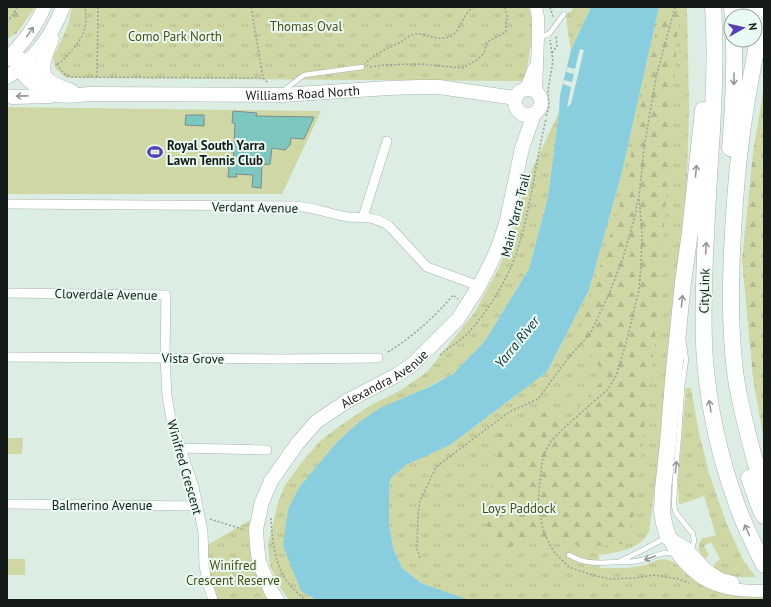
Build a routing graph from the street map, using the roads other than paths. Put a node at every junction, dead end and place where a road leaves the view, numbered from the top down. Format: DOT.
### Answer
graph roads {
  1 [pos="44,7"];
  2 [pos="536,7"];
  3 [pos="764,9"];
  4 [pos="61,13"];
  5 [pos="714,13"];
  6 [pos="564,14"];
  7 [pos="543,36"];
  8 [pos="734,48"];
  9 [pos="9,56"];
  10 [pos="23,66"];
  11 [pos="362,67"];
  12 [pos="7,77"];
  13 [pos="51,83"];
  14 [pos="285,91"];
  15 [pos="526,93"];
  16 [pos="89,94"];
  17 [pos="7,96"];
  18 [pos="66,96"];
  19 [pos="528,114"];
  20 [pos="387,141"];
  21 [pos="7,204"];
  22 [pos="363,217"];
  23 [pos="479,286"];
  24 [pos="7,293"];
  25 [pos="679,326"];
  26 [pos="7,357"];
  27 [pos="165,357"];
  28 [pos="378,358"];
  29 [pos="181,448"];
  30 [pos="267,450"];
  31 [pos="764,491"];
  32 [pos="7,504"];
  33 [pos="198,506"];
  34 [pos="764,516"];
  35 [pos="668,537"];
  36 [pos="691,553"];
  37 [pos="569,555"];
  38 [pos="680,558"];
  39 [pos="618,562"];
  40 [pos="764,565"];
  41 [pos="689,567"];
  42 [pos="699,576"];
  43 [pos="764,583"];
  44 [pos="742,586"];
  45 [pos="764,591"];
  46 [pos="213,600"];
  47 [pos="277,600"];
  9 -- 1 [label="main road, one-way"];
  2 -- 7 [label="main road"];
  3 -- 31 [label="highway, CityLink"];
  4 -- 10 [label="main road"];
  4 -- 13 [label="main road"];
  25 -- 5 [label="highway, one-way"];
  40 -- 5 [label="highway, CityLink, one-way"];
  6 -- 7 [label="lane"];
  7 -- 15 [label="main road"];
  8 -- 34 [label="highway, one-way"];
  9 -- 10 [label="main road"];
  10 -- 12 [label="main road"];
  10 -- 13 [label="main road, Williams Road North"];
  10 -- 18 [label="main road, Williams Road North"];
  11 -- 14 [label="lane"];
  13 -- 16 [label="main road, Williams Road North"];
  14 -- 15 [label="main road, Williams Road North"];
  14 -- 16 [label="main road, Williams Road North"];
  15 -- 19 [label="main road"];
  15 -- 19 [label="main road"];
  16 -- 18 [label="main road, Williams Road North"];
  18 -- 17 [label="main road, one-way"];
  19 -- 23 [label="main road, Alexandra Avenue"];
  20 -- 22 [label="street"];
  21 -- 22 [label="street, Verdant Avenue"];
  22 -- 23 [label="street, Verdant Avenue"];
  23 -- 47 [label="main road, Alexandra Avenue"];
  24 -- 27 [label="street, Cloverdale Avenue"];
  25 -- 35 [label="highway"];
  36 -- 25 [label="lane, one-way"];
  26 -- 27 [label="street, Vista Grove"];
  27 -- 28 [label="street, Vista Grove"];
  27 -- 29 [label="street, Winifred Crescent"];
  29 -- 30 [label="street"];
  29 -- 33 [label="street, Winifred Crescent"];
  32 -- 33 [label="street, Balmerino Avenue"];
  33 -- 46 [label="street, Winifred Crescent"];
  35 -- 36 [label="main road"];
  35 -- 38 [label="main road"];
  35 -- 39 [label="lane"];
  36 -- 41 [label="main road"];
  36 -- 42 [label="main road"];
  37 -- 39 [label="lane"];
  38 -- 39 [label="lane, one-way"];
  38 -- 41 [label="main road"];
  41 -- 42 [label="main road"];
  42 -- 44 [label="main road"];
  43 -- 44 [label="main road"];
  44 -- 45 [label="main road"];
}
